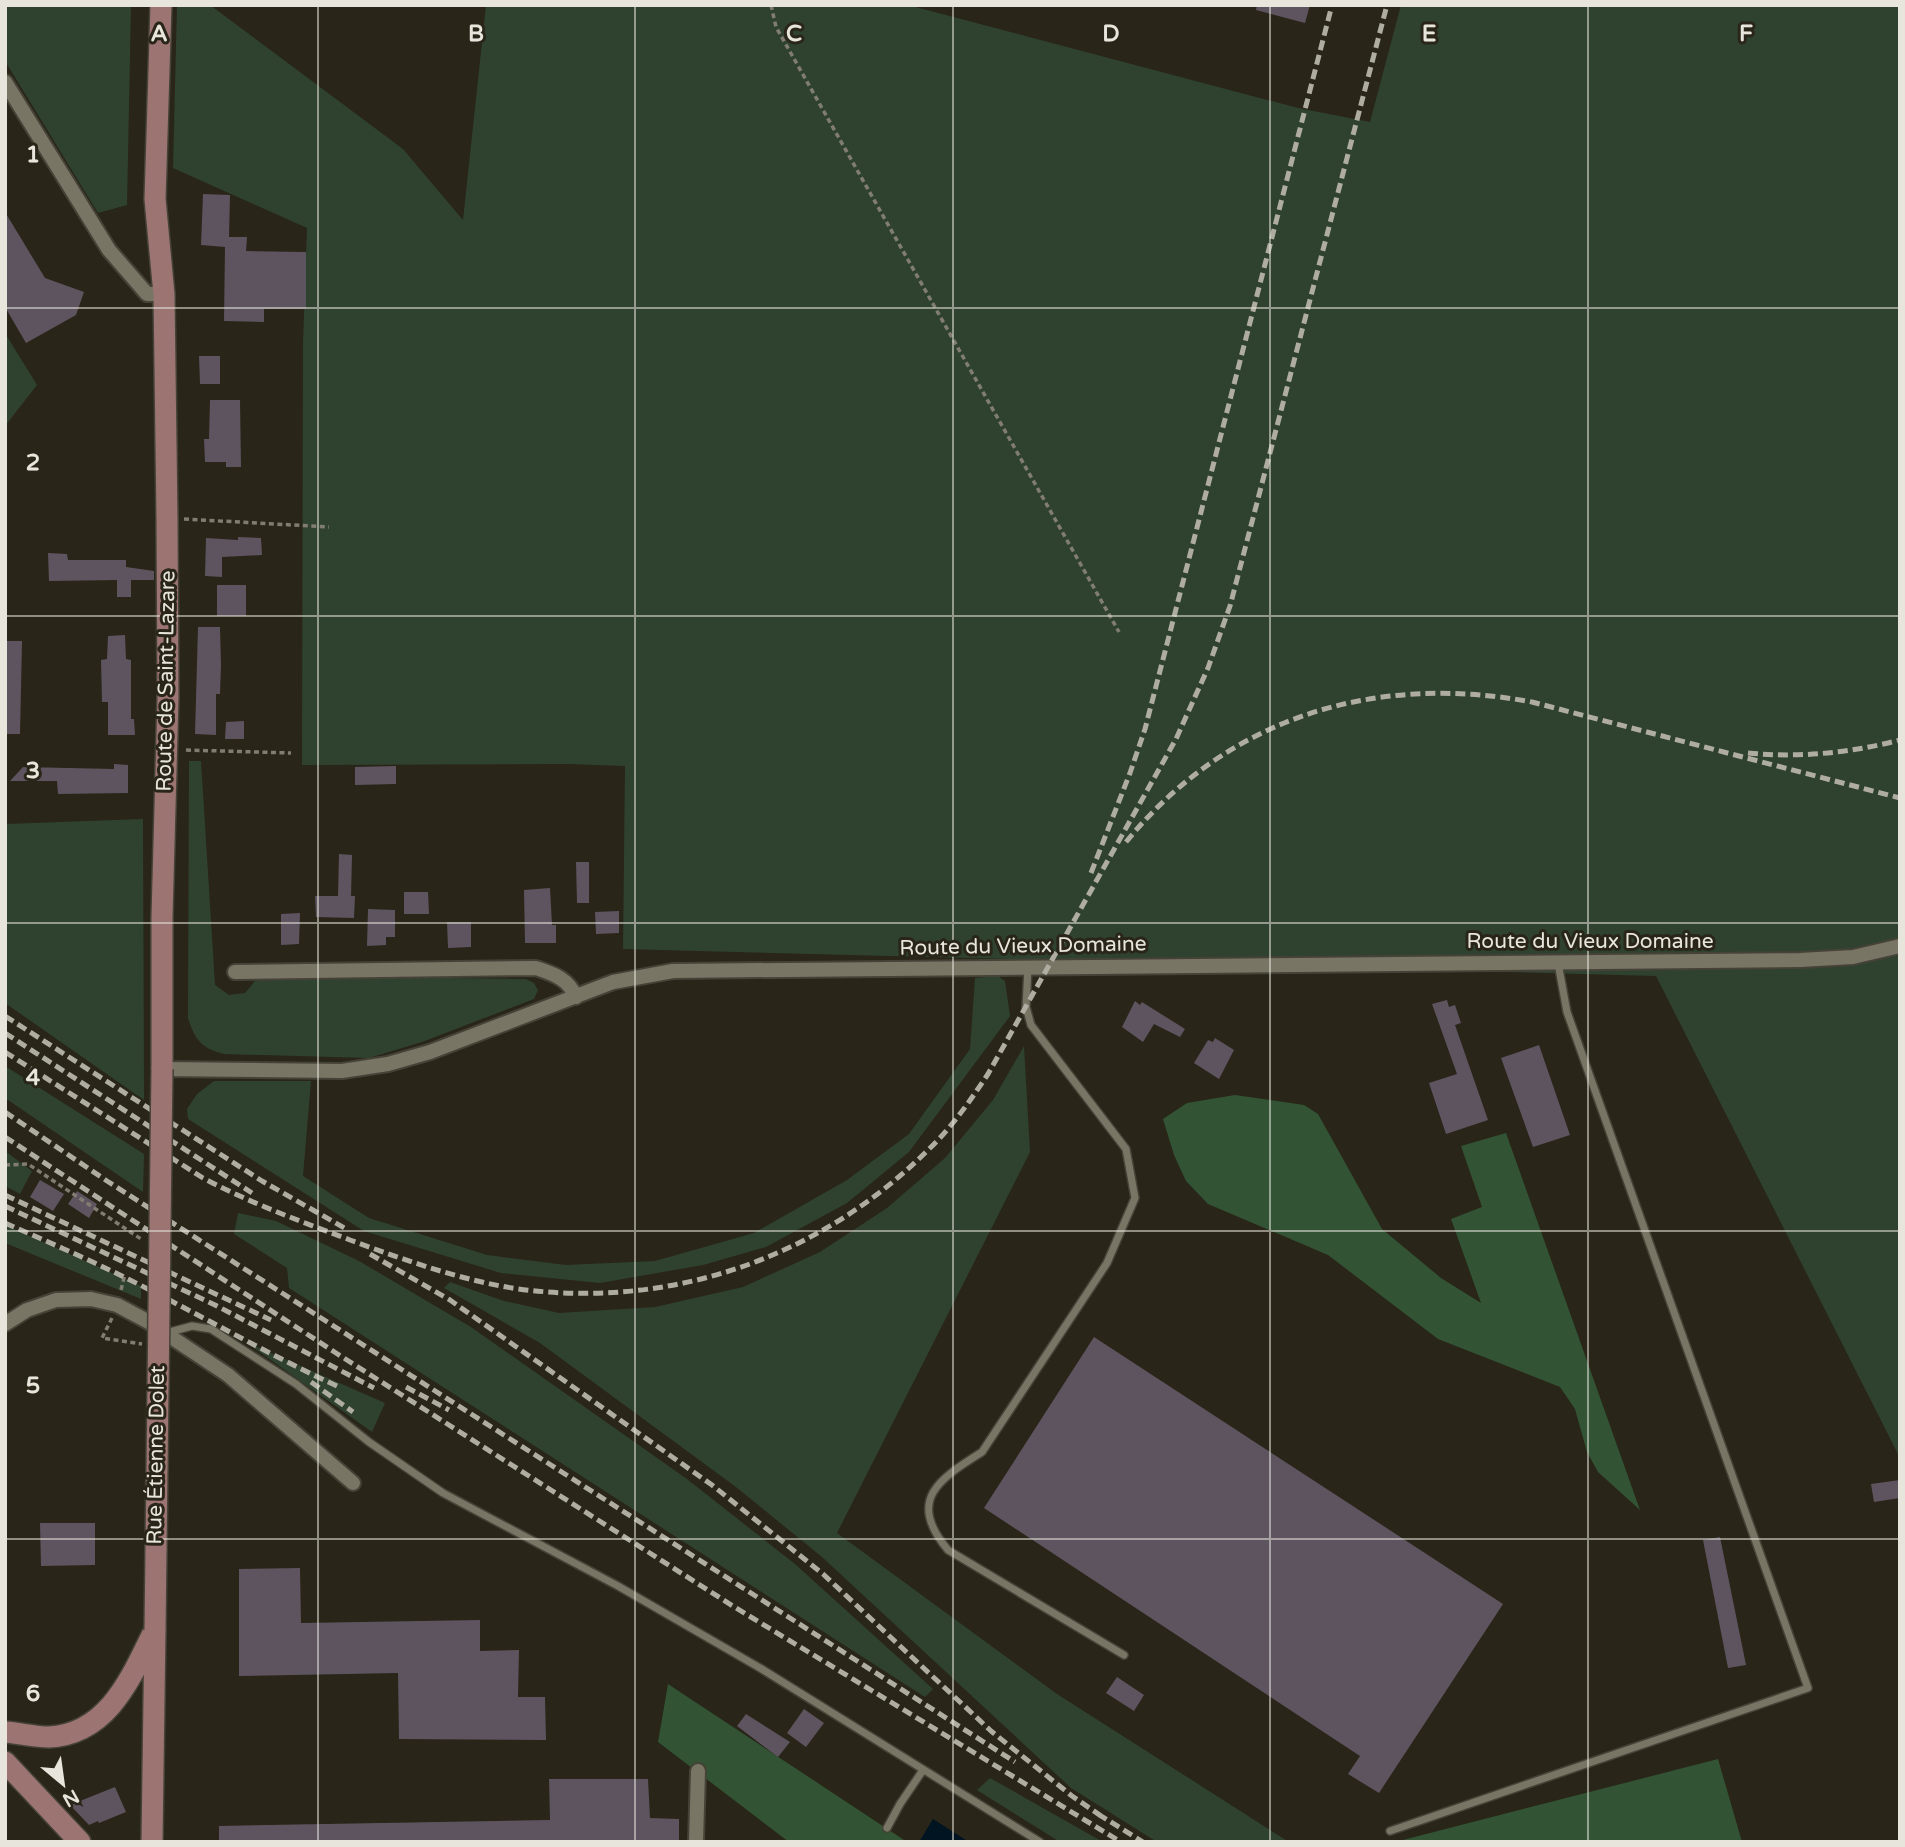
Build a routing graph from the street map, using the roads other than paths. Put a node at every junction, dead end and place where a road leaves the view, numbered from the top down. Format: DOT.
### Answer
graph roads {
  1 [pos="161,5"];
  2 [pos="5,82"];
  3 [pos="164,294"];
  4 [pos="1900,946"];
  5 [pos="1558,962"];
  6 [pos="1028,967"];
  7 [pos="235,972"];
  8 [pos="576,996"];
  9 [pos="162,1069"];
  10 [pos="5,1324"];
  11 [pos="161,1340"];
  12 [pos="353,1483"];
  13 [pos="155,1630"];
  14 [pos="1124,1655"];
  15 [pos="5,1732"];
  16 [pos="5,1762"];
  17 [pos="923,1770"];
  18 [pos="698,1771"];
  19 [pos="887,1828"];
  20 [pos="1390,1832"];
  21 [pos="80,1842"];
  22 [pos="152,1842"];
  23 [pos="695,1842"];
  24 [pos="1041,1842"];
  1 -- 3 [label="main road, Route de Saint-Lazare"];
  2 -- 3 [label="street"];
  3 -- 9 [label="main road, Route de Saint-Lazare"];
  4 -- 5 [label="street, Route du Vieux Domaine"];
  5 -- 6 [label="street, Route du Vieux Domaine"];
  5 -- 20 [label="lane"];
  6 -- 8 [label="street, Route du Vieux Domaine"];
  6 -- 14 [label="lane"];
  7 -- 8 [label="street"];
  8 -- 9 [label="street, Route du Vieux Domaine"];
  9 -- 11 [label="main road, Rue Étienne Dolet, bridge"];
  10 -- 11 [label="street"];
  11 -- 12 [label="street"];
  11 -- 13 [label="main road, Rue Étienne Dolet, bridge"];
  11 -- 17 [label="lane"];
  13 -- 15 [label="main road"];
  13 -- 22 [label="main road, Rue Étienne Dolet"];
  16 -- 21 [label="main road"];
  17 -- 19 [label="lane"];
  17 -- 24 [label="lane"];
  18 -- 23 [label="street"];
}
